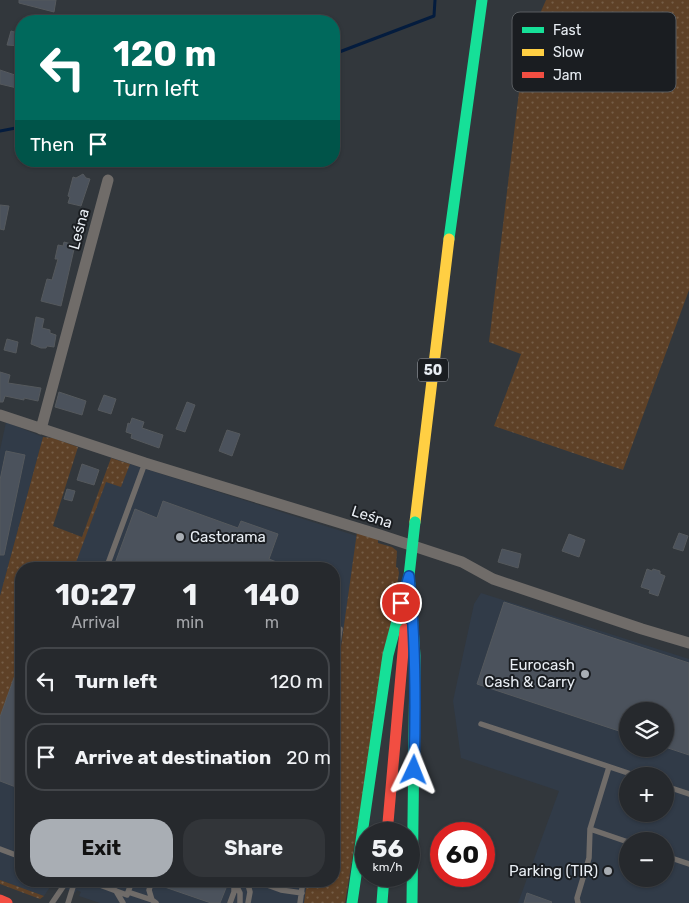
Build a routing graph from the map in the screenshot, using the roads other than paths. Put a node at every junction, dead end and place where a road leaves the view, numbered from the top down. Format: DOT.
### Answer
graph roads {
  1 [pos="482,0"];
  2 [pos="108,180"];
  3 [pos="0,415"];
  4 [pos="41,429"];
  5 [pos="145,463"];
  6 [pos="109,562"];
  7 [pos="409,576"];
  8 [pos="689,643"];
  9 [pos="481,724"];
  10 [pos="609,767"];
  11 [pos="619,770"];
  12 [pos="674,789"];
  13 [pos="689,794"];
  14 [pos="388,822"];
  15 [pos="590,829"];
  16 [pos="619,839"];
  17 [pos="0,849"];
  18 [pos="15,855"];
  19 [pos="674,859"];
  20 [pos="689,864"];
  21 [pos="63,887"];
  22 [pos="73,887"];
  23 [pos="105,887"];
  24 [pos="130,887"];
  25 [pos="150,887"];
  26 [pos="234,887"];
  27 [pos="237,887"];
  28 [pos="249,887"];
  29 [pos="273,887"];
  30 [pos="302,887"];
  31 [pos="383,887"];
  32 [pos="116,891"];
  33 [pos="128,892"];
  34 [pos="302,893"];
  35 [pos="0,900"];
  36 [pos="154,901"];
  37 [pos="7,903"];
  38 [pos="52,903"];
  39 [pos="68,903"];
  40 [pos="123,903"];
  41 [pos="230,903"];
  42 [pos="240,903"];
  43 [pos="248,903"];
  44 [pos="300,903"];
  45 [pos="352,903"];
  46 [pos="382,903"];
  47 [pos="412,903"];
  48 [pos="578,903"];
  1 -- 7 [label="main road, 50, bridge"];
  2 -- 4 [label="street, Leśna"];
  3 -- 4 [label="street, Leśna"];
  4 -- 5 [label="street, Leśna"];
  5 -- 6 [label="lane"];
  5 -- 8 [label="street, Leśna"];
  7 -- 14 [label="main road, 50"];
  7 -- 45 [label="main road"];
  7 -- 47 [label="main road"];
  9 -- 10 [label="lane"];
  10 -- 11 [label="lane"];
  10 -- 15 [label="lane"];
  12 -- 13 [label="lane"];
  15 -- 16 [label="lane"];
  15 -- 48 [label="lane"];
  17 -- 18 [label="lane"];
  19 -- 20 [label="lane"];
  21 -- 38 [label="lane"];
  22 -- 39 [label="lane"];
  23 -- 32 [label="lane"];
  24 -- 33 [label="lane"];
  25 -- 36 [label="lane"];
  26 -- 41 [label="lane"];
  27 -- 42 [label="lane"];
  28 -- 43 [label="lane"];
  29 -- 34 [label="lane"];
  30 -- 34 [label="lane"];
  31 -- 46 [label="main road"];
  32 -- 33 [label="lane"];
  32 -- 40 [label="lane"];
  33 -- 36 [label="lane"];
  34 -- 44 [label="lane"];
  35 -- 37 [label="main road"];
}
